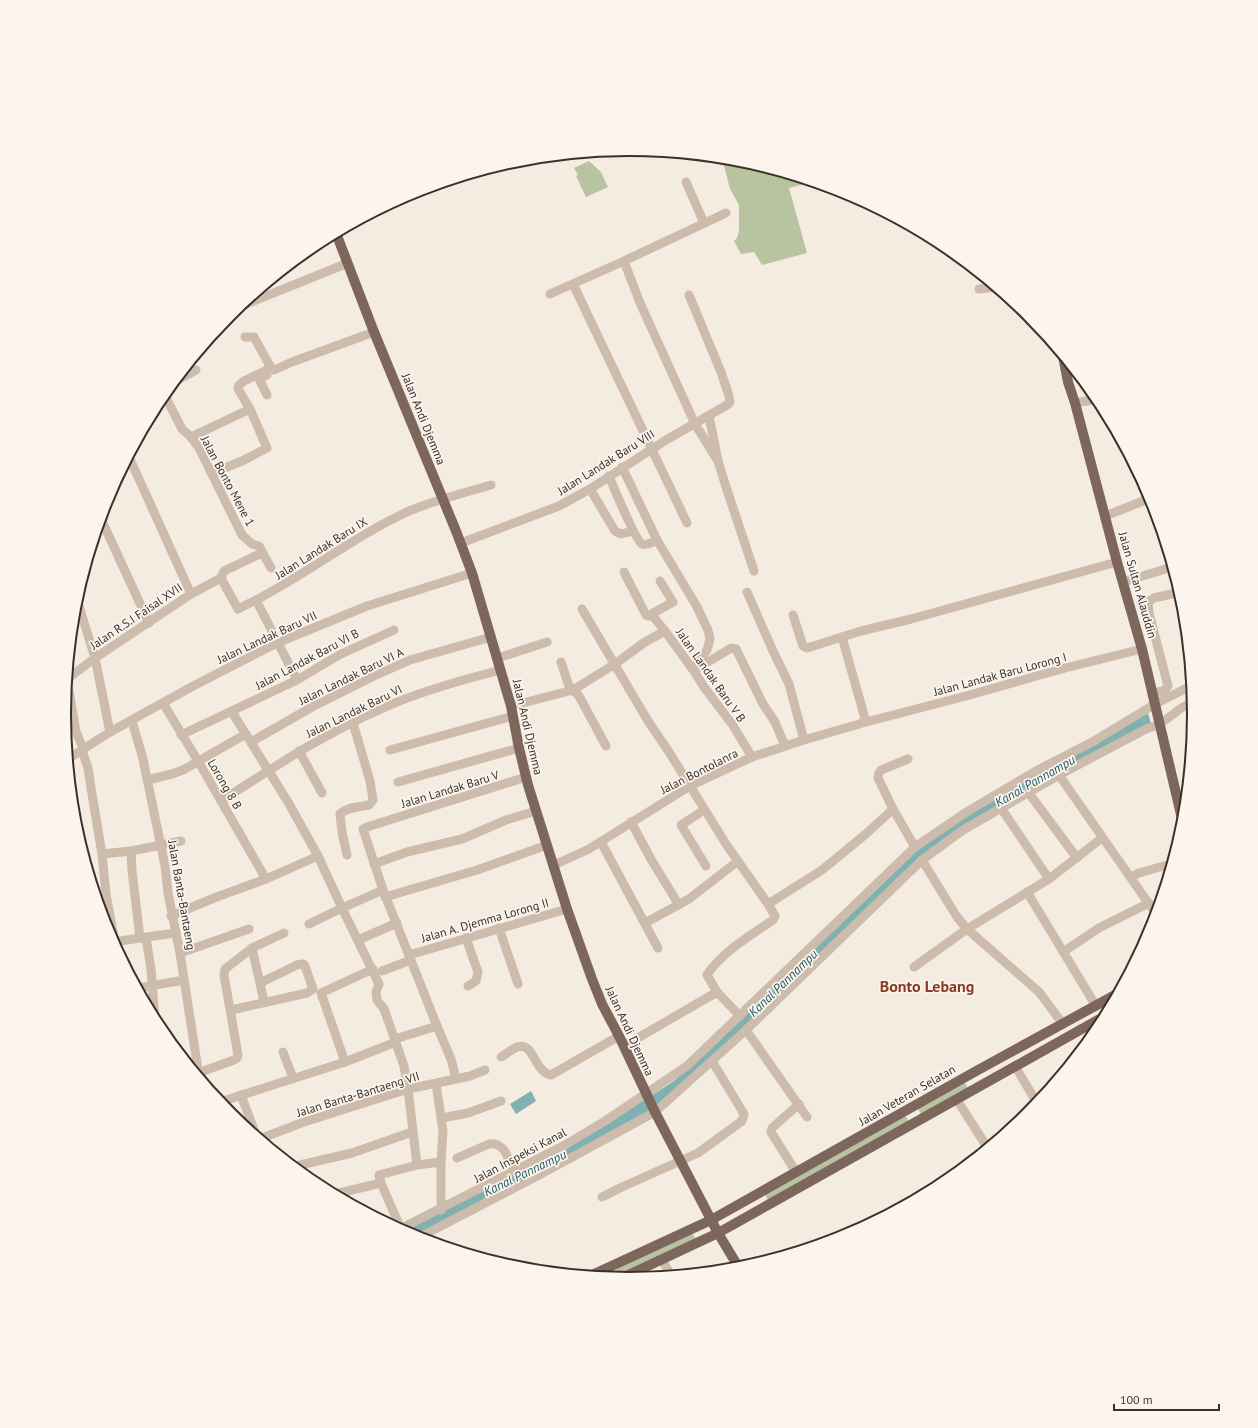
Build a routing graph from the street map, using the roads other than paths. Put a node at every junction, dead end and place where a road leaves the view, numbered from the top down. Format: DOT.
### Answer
graph roads {
  1 [pos="686,182"];
  2 [pos="726,213"];
  3 [pos="704,223"];
  4 [pos="338,238"];
  5 [pos="624,261"];
  6 [pos="348,263"];
  7 [pos="573,284"];
  8 [pos="989,288"];
  9 [pos="978,289"];
  10 [pos="550,294"];
  11 [pos="689,295"];
  12 [pos="253,301"];
  13 [pos="374,332"];
  14 [pos="245,337"];
  15 [pos="1065,365"];
  16 [pos="273,369"];
  17 [pos="196,370"];
  18 [pos="184,376"];
  19 [pos="267,394"];
  20 [pos="1090,400"];
  21 [pos="167,401"];
  22 [pos="1075,403"];
  23 [pos="250,409"];
  24 [pos="709,416"];
  25 [pos="695,424"];
  26 [pos="191,436"];
  27 [pos="650,449"];
  28 [pos="718,461"];
  29 [pos="131,462"];
  30 [pos="622,467"];
  31 [pos="212,473"];
  32 [pos="609,476"];
  33 [pos="491,485"];
  34 [pos="590,488"];
  35 [pos="1145,499"];
  36 [pos="443,500"];
  37 [pos="1105,516"];
  38 [pos="687,523"];
  39 [pos="104,526"];
  40 [pos="634,531"];
  41 [pos="657,540"];
  42 [pos="461,543"];
  43 [pos="262,553"];
  44 [pos="1117,562"];
  45 [pos="271,568"];
  46 [pos="1167,568"];
  47 [pos="754,571"];
  48 [pos="624,572"];
  49 [pos="472,573"];
  50 [pos="221,578"];
  51 [pos="660,580"];
  52 [pos="1123,582"];
  53 [pos="747,592"];
  54 [pos="191,594"];
  55 [pos="1173,594"];
  56 [pos="256,600"];
  57 [pos="582,609"];
  58 [pos="81,612"];
  59 [pos="652,615"];
  60 [pos="793,615"];
  61 [pos="149,623"];
  62 [pos="394,630"];
  63 [pos="665,631"];
  64 [pos="491,637"];
  65 [pos="842,637"];
  66 [pos="547,642"];
  67 [pos="277,643"];
  68 [pos="1142,649"];
  69 [pos="95,658"];
  70 [pos="498,658"];
  71 [pos="561,662"];
  72 [pos="615,664"];
  73 [pos="693,669"];
  74 [pos="501,670"];
  75 [pos="72,676"];
  76 [pos="297,680"];
  77 [pos="1186,688"];
  78 [pos="573,690"];
  79 [pos="1153,699"];
  80 [pos="163,703"];
  81 [pos="1187,705"];
  82 [pos="512,711"];
  83 [pos="232,712"];
  84 [pos="132,720"];
  85 [pos="353,722"];
  86 [pos="866,722"];
  87 [pos="1160,724"];
  88 [pos="71,731"];
  89 [pos="110,732"];
  90 [pos="182,735"];
  91 [pos="248,738"];
  92 [pos="804,740"];
  93 [pos="606,746"];
  94 [pos="785,746"];
  95 [pos="519,748"];
  96 [pos="83,750"];
  97 [pos="390,750"];
  98 [pos="300,751"];
  99 [pos="73,756"];
  100 [pos="752,757"];
  101 [pos="908,759"];
  102 [pos="198,761"];
  103 [pos="269,770"];
  104 [pos="1059,775"];
  105 [pos="526,777"];
  106 [pos="147,780"];
  107 [pos="398,782"];
  108 [pos="688,787"];
  109 [pos="1028,792"];
  110 [pos="322,793"];
  111 [pos="221,801"];
  112 [pos="1179,805"];
  113 [pos="1001,808"];
  114 [pos="893,809"];
  115 [pos="536,811"];
  116 [pos="701,812"];
  117 [pos="631,822"];
  118 [pos="1102,838"];
  119 [pos="181,842"];
  120 [pos="601,842"];
  121 [pos="161,845"];
  122 [pos="547,845"];
  123 [pos="915,847"];
  124 [pos="131,851"];
  125 [pos="102,854"];
  126 [pos="347,855"];
  127 [pos="318,856"];
  128 [pos="1076,858"];
  129 [pos="922,860"];
  130 [pos="735,861"];
  131 [pos="374,864"];
  132 [pos="554,865"];
  133 [pos="706,866"];
  134 [pos="1166,866"];
  135 [pos="1131,877"];
  136 [pos="266,879"];
  137 [pos="1049,879"];
  138 [pos="1027,892"];
  139 [pos="384,893"];
  140 [pos="106,894"];
  141 [pos="102,895"];
  142 [pos="1149,903"];
  143 [pos="768,904"];
  144 [pos="679,905"];
  145 [pos="342,908"];
  146 [pos="567,908"];
  147 [pos="1152,908"];
  148 [pos="171,916"];
  149 [pos="111,923"];
  150 [pos="397,923"];
  151 [pos="645,923"];
  152 [pos="309,924"];
  153 [pos="498,928"];
  154 [pos="249,929"];
  155 [pos="967,929"];
  156 [pos="176,933"];
  157 [pos="284,933"];
  158 [pos="143,938"];
  159 [pos="466,938"];
  160 [pos="358,940"];
  161 [pos="120,943"];
  162 [pos="252,948"];
  163 [pos="658,948"];
  164 [pos="1063,952"];
  165 [pos="180,953"];
  166 [pos="410,958"];
  167 [pos="914,967"];
  168 [pos="377,970"];
  169 [pos="184,980"];
  170 [pos="260,983"];
  171 [pos="518,984"];
  172 [pos="152,986"];
  173 [pos="468,986"];
  174 [pos="143,987"];
  175 [pos="717,992"];
  176 [pos="1108,999"];
  177 [pos="264,1002"];
  178 [pos="154,1006"];
  179 [pos="1096,1006"];
  180 [pos="231,1010"];
  181 [pos="740,1016"];
  182 [pos="1094,1022"];
  183 [pos="1063,1024"];
  184 [pos="437,1026"];
  185 [pos="746,1030"];
  186 [pos="619,1036"];
  187 [pos="395,1040"];
  188 [pos="624,1046"];
  189 [pos="283,1052"];
  190 [pos="501,1057"];
  191 [pos="712,1061"];
  192 [pos="345,1062"];
  193 [pos="1015,1066"];
  194 [pos="197,1067"];
  195 [pos="485,1070"];
  196 [pos="202,1073"];
  197 [pos="294,1078"];
  198 [pos="456,1079"];
  199 [pos="436,1084"];
  200 [pos="408,1089"];
  201 [pos="241,1095"];
  202 [pos="647,1096"];
  203 [pos="1034,1098"];
  204 [pos="226,1100"];
  205 [pos="956,1100"];
  206 [pos="501,1101"];
  207 [pos="799,1104"];
  208 [pos="912,1108"];
  209 [pos="654,1111"];
  210 [pos="808,1117"];
  211 [pos="442,1118"];
  212 [pos="919,1121"];
  213 [pos="256,1129"];
  214 [pos="412,1132"];
  215 [pos="263,1136"];
  216 [pos="985,1144"];
  217 [pos="457,1158"];
  218 [pos="681,1160"];
  219 [pos="441,1162"];
  220 [pos="300,1165"];
  221 [pos="416,1165"];
  222 [pos="513,1172"];
  223 [pos="796,1172"];
  224 [pos="381,1183"];
  225 [pos="342,1192"];
  226 [pos="602,1197"];
  227 [pos="441,1210"];
  228 [pos="711,1220"];
  229 [pos="398,1222"];
  230 [pos="407,1226"];
  231 [pos="718,1233"];
  232 [pos="426,1234"];
  233 [pos="662,1260"];
  234 [pos="736,1261"];
  235 [pos="600,1271"];
  236 [pos="668,1271"];
  237 [pos="636,1272"];
  1 -- 3 [label="street"];
  2 -- 3 [label="street"];
  3 -- 5 [label="street"];
  4 -- 6 [label="main road, Jalan Andi Djemma"];
  5 -- 7 [label="street"];
  5 -- 25 [label="street"];
  6 -- 12 [label="street"];
  6 -- 13 [label="main road, Jalan Andi Djemma"];
  7 -- 10 [label="street"];
  7 -- 27 [label="street"];
  8 -- 9 [label="street"];
  11 -- 24 [label="street, Jalan Landak Baru VIII"];
  13 -- 16 [label="street"];
  13 -- 36 [label="main road, Jalan Andi Djemma"];
  14 -- 16 [label="street"];
  15 -- 22 [label="main road, Jalan Sultan Alauddin"];
  16 -- 19 [label="street"];
  16 -- 23 [label="street"];
  17 -- 18 [label="street"];
  20 -- 22 [label="street"];
  21 -- 26 [label="street, Jalan Bonto Mene 1"];
  22 -- 37 [label="main road, Jalan Sultan Alauddin"];
  23 -- 26 [label="street"];
  23 -- 31 [label="street"];
  24 -- 25 [label="street, Jalan Landak Baru VIII"];
  24 -- 28 [label="street"];
  25 -- 27 [label="street, Jalan Landak Baru VIII"];
  25 -- 28 [label="street"];
  26 -- 31 [label="street, Jalan Bonto Mene 1"];
  27 -- 30 [label="street, Jalan Landak Baru VIII"];
  27 -- 38 [label="street"];
  28 -- 47 [label="street"];
  29 -- 54 [label="street"];
  30 -- 32 [label="street, Jalan Landak Baru VIII"];
  30 -- 41 [label="street"];
  31 -- 43 [label="street, Jalan Bonto Mene 1"];
  32 -- 34 [label="street, Jalan Landak Baru VIII"];
  32 -- 40 [label="street"];
  33 -- 36 [label="street, Jalan Landak Baru IX"];
  34 -- 40 [label="street"];
  34 -- 42 [label="street, Jalan Landak Baru VIII"];
  35 -- 37 [label="street"];
  36 -- 42 [label="main road, Jalan Andi Djemma"];
  36 -- 56 [label="street, Jalan Landak Baru IX"];
  37 -- 44 [label="main road, Jalan Sultan Alauddin"];
  39 -- 61 [label="street"];
  40 -- 41 [label="street"];
  41 -- 73 [label="street"];
  42 -- 49 [label="main road, Jalan Andi Djemma"];
  43 -- 45 [label="street, Jalan Bonto Mene 1"];
  43 -- 50 [label="street, Jalan R.S.I Faisal XVII"];
  44 -- 52 [label="main road, Jalan Sultan Alauddin"];
  44 -- 65 [label="street"];
  46 -- 52 [label="street"];
  48 -- 59 [label="street"];
  49 -- 64 [label="main road, Jalan Andi Djemma"];
  49 -- 67 [label="street, Jalan Landak Baru VII"];
  50 -- 54 [label="street, Jalan R.S.I Faisal XVII"];
  50 -- 56 [label="street, Jalan Landak Baru IX"];
  51 -- 59 [label="street"];
  52 -- 68 [label="main road, Jalan Sultan Alauddin"];
  53 -- 92 [label="street"];
  54 -- 61 [label="street, Jalan R.S.I Faisal XVII"];
  55 -- 79 [label="street"];
  56 -- 67 [label="street"];
  57 -- 72 [label="street"];
  58 -- 69 [label="street"];
  59 -- 63 [label="street"];
  60 -- 65 [label="street"];
  61 -- 69 [label="street, Jalan R.S.I Faisal XVII"];
  62 -- 76 [label="street, Jalan Landak Baru VI B"];
  63 -- 72 [label="street, Jalan Landak Baru V B"];
  63 -- 73 [label="street, Jalan Landak Baru V B"];
  64 -- 70 [label="main road, Jalan Andi Djemma"];
  64 -- 91 [label="street, Jalan Landak Baru VI A"];
  65 -- 86 [label="street"];
  66 -- 70 [label="street"];
  67 -- 76 [label="street"];
  67 -- 80 [label="street, Jalan Landak Baru VII"];
  68 -- 79 [label="main road, Jalan Sultan Alauddin"];
  68 -- 86 [label="street, Jalan Landak Baru Lorong I"];
  69 -- 75 [label="street, Jalan R.S.I Faisal XVII"];
  69 -- 89 [label="street"];
  70 -- 74 [label="main road, Jalan Andi Djemma"];
  71 -- 78 [label="street"];
  72 -- 78 [label="street, Jalan Landak Baru V B"];
  72 -- 108 [label="street"];
  73 -- 94 [label="street"];
  73 -- 100 [label="street, Jalan Landak Baru V B"];
  74 -- 82 [label="main road, Jalan Andi Djemma"];
  74 -- 85 [label="street, Jalan Landak Baru VI"];
  76 -- 83 [label="street, Jalan Landak Baru VI B"];
  77 -- 79 [label="street"];
  78 -- 82 [label="street, Jalan Landak Baru V B"];
  78 -- 93 [label="street"];
  79 -- 87 [label="main road, Jalan Sultan Alauddin"];
  79 -- 123 [label="street, Jalan Inspeksi Kanal"];
  80 -- 84 [label="street, Jalan Landak Baru VII"];
  80 -- 90 [label="street, Lorong 8 B"];
  81 -- 87 [label="street"];
  82 -- 95 [label="main road, Jalan Andi Djemma"];
  82 -- 97 [label="street, Jalan Landak Baru V B"];
  83 -- 90 [label="street, Jalan Landak Baru VI B"];
  83 -- 91 [label="street"];
  84 -- 89 [label="street, Jalan Landak Baru VII"];
  84 -- 106 [label="street, Jalan Banta-Bantaeng"];
  85 -- 98 [label="street, Jalan Landak Baru VI"];
  85 -- 126 [label="street"];
  86 -- 92 [label="street, Jalan Bontolanra"];
  87 -- 104 [label="street"];
  87 -- 112 [label="main road, Jalan Sultan Alauddin"];
  88 -- 96 [label="street"];
  89 -- 96 [label="street, Jalan Landak Baru VII"];
  90 -- 102 [label="street, Lorong 8 B"];
  91 -- 102 [label="street, Jalan Landak Baru VI A"];
  91 -- 103 [label="street"];
  92 -- 94 [label="street, Jalan Bontolanra"];
  94 -- 100 [label="street, Jalan Bontolanra"];
  95 -- 105 [label="main road, Jalan Andi Djemma"];
  95 -- 107 [label="street"];
  96 -- 99 [label="street, Jalan Landak Baru VII"];
  96 -- 125 [label="street"];
  98 -- 103 [label="street, Jalan Landak Baru VI"];
  98 -- 110 [label="street"];
  100 -- 108 [label="street, Jalan Bontolanra"];
  101 -- 114 [label="street"];
  102 -- 106 [label="street, Jalan Landak Baru VI A"];
  102 -- 111 [label="street, Lorong 8 B"];
  103 -- 111 [label="street, Jalan Landak Baru VI"];
  103 -- 127 [label="street"];
  104 -- 109 [label="street"];
  104 -- 118 [label="street"];
  105 -- 115 [label="main road, Jalan Andi Djemma"];
  105 -- 131 [label="street, Jalan Landak Baru V"];
  106 -- 121 [label="street, Jalan Banta-Bantaeng"];
  108 -- 116 [label="street"];
  108 -- 117 [label="street, Jalan Bontolanra"];
  108 -- 130 [label="street"];
  109 -- 113 [label="street"];
  109 -- 128 [label="street"];
  111 -- 136 [label="street, Lorong 8 B"];
  113 -- 129 [label="street"];
  113 -- 137 [label="street"];
  114 -- 123 [label="street"];
  114 -- 143 [label="street"];
  115 -- 122 [label="main road, Jalan Andi Djemma"];
  115 -- 131 [label="street"];
  116 -- 130 [label="street"];
  116 -- 133 [label="street"];
  117 -- 120 [label="street, Jalan Bontolanra"];
  117 -- 144 [label="street"];
  118 -- 128 [label="street"];
  118 -- 135 [label="street"];
  119 -- 121 [label="street"];
  120 -- 132 [label="street, Jalan Bontolanra"];
  120 -- 151 [label="street"];
  121 -- 124 [label="street"];
  121 -- 148 [label="street, Jalan Banta-Bantaeng"];
  122 -- 132 [label="main road, Jalan Andi Djemma"];
  122 -- 139 [label="street"];
  123 -- 181 [label="street, Jalan Inspeksi Kanal"];
  124 -- 125 [label="street"];
  124 -- 158 [label="street"];
  125 -- 140 [label="street"];
  127 -- 136 [label="street"];
  127 -- 145 [label="street"];
  128 -- 137 [label="street"];
  129 -- 155 [label="street"];
  129 -- 185 [label="street"];
  130 -- 143 [label="street"];
  130 -- 144 [label="street"];
  131 -- 139 [label="street"];
  132 -- 146 [label="main road, Jalan Andi Djemma"];
  134 -- 135 [label="street"];
  135 -- 142 [label="street"];
  136 -- 148 [label="street"];
  137 -- 138 [label="street"];
  138 -- 155 [label="street"];
  138 -- 164 [label="street"];
  139 -- 145 [label="street"];
  139 -- 150 [label="street"];
  140 -- 141 [label="street"];
  140 -- 149 [label="street"];
  142 -- 147 [label="street"];
  142 -- 164 [label="street"];
  143 -- 175 [label="street"];
  144 -- 151 [label="street"];
  145 -- 152 [label="street"];
  145 -- 160 [label="street"];
  146 -- 153 [label="street, Jalan A. Djemma Lorong II"];
  146 -- 186 [label="main road, Jalan Andi Djemma"];
  148 -- 156 [label="street, Jalan Banta-Bantaeng"];
  150 -- 160 [label="street"];
  150 -- 166 [label="street"];
  151 -- 163 [label="street"];
  153 -- 159 [label="street, Jalan A. Djemma Lorong II"];
  153 -- 171 [label="street"];
  154 -- 165 [label="street"];
  155 -- 167 [label="street"];
  155 -- 183 [label="street"];
  156 -- 158 [label="street"];
  156 -- 165 [label="street, Jalan Banta-Bantaeng"];
  157 -- 162 [label="street"];
  158 -- 161 [label="street"];
  158 -- 172 [label="street"];
  159 -- 166 [label="street, Jalan A. Djemma Lorong II"];
  159 -- 173 [label="street"];
  160 -- 168 [label="street"];
  162 -- 170 [label="street"];
  162 -- 180 [label="street"];
  164 -- 179 [label="street"];
  165 -- 169 [label="street, Jalan Banta-Bantaeng"];
  166 -- 168 [label="street, Jalan A. Djemma Lorong II"];
  166 -- 184 [label="street"];
  168 -- 187 [label="street"];
  168 -- 192 [label="street, Jalan A. Djemma Lorong II"];
  169 -- 172 [label="street"];
  169 -- 194 [label="street, Jalan Banta-Bantaeng"];
  170 -- 177 [label="street"];
  170 -- 177 [label="street"];
  172 -- 174 [label="street"];
  172 -- 178 [label="street"];
  175 -- 181 [label="street"];
  175 -- 188 [label="street"];
  176 -- 179 [label="main road, Jalan Veteran Selatan"];
  177 -- 180 [label="street"];
  179 -- 183 [label="main road, Jalan Veteran Selatan"];
  180 -- 196 [label="street"];
  181 -- 202 [label="street, Jalan Inspeksi Kanal"];
  182 -- 193 [label="main road"];
  183 -- 208 [label="main road, Jalan Veteran Selatan"];
  184 -- 187 [label="street"];
  184 -- 198 [label="street"];
  185 -- 191 [label="street"];
  185 -- 207 [label="street"];
  186 -- 188 [label="main road, Jalan Andi Djemma"];
  186 -- 190 [label="street"];
  187 -- 192 [label="street"];
  187 -- 200 [label="street"];
  188 -- 202 [label="main road, Jalan Andi Djemma"];
  189 -- 197 [label="street"];
  191 -- 209 [label="street"];
  191 -- 218 [label="street"];
  192 -- 197 [label="street"];
  193 -- 203 [label="street"];
  193 -- 205 [label="main road"];
  195 -- 198 [label="street, Jalan Banta-Bantaeng VII"];
  197 -- 201 [label="street"];
  198 -- 199 [label="street, Jalan Banta-Bantaeng VII"];
  199 -- 200 [label="street, Jalan Banta-Bantaeng VII"];
  199 -- 211 [label="street"];
  200 -- 214 [label="street"];
  200 -- 215 [label="street, Jalan Banta-Bantaeng VII"];
  201 -- 204 [label="street"];
  201 -- 213 [label="street, Jalan Banta-Bantaeng VII"];
  202 -- 209 [label="main road, Jalan Andi Djemma"];
  202 -- 222 [label="street, Jalan Inspeksi Kanal"];
  205 -- 212 [label="main road"];
  205 -- 216 [label="street"];
  206 -- 211 [label="street"];
  207 -- 210 [label="street"];
  207 -- 223 [label="street"];
  208 -- 212 [label="main road"];
  208 -- 223 [label="main road, Jalan Veteran Selatan"];
  209 -- 218 [label="main road, Jalan Andi Djemma"];
  209 -- 232 [label="street"];
  211 -- 219 [label="street"];
  212 -- 231 [label="main road"];
  214 -- 220 [label="street"];
  214 -- 221 [label="street"];
  217 -- 222 [label="street"];
  218 -- 226 [label="street"];
  218 -- 228 [label="main road, Jalan Andi Djemma"];
  219 -- 221 [label="street"];
  219 -- 227 [label="street"];
  221 -- 224 [label="street"];
  222 -- 227 [label="street, Jalan Inspeksi Kanal"];
  223 -- 228 [label="main road, Jalan Veteran Selatan"];
  224 -- 225 [label="street"];
  224 -- 229 [label="street"];
  227 -- 230 [label="street, Jalan Inspeksi Kanal"];
  228 -- 231 [label="main road"];
  228 -- 235 [label="main road, Jalan Veteran Selatan"];
  231 -- 233 [label="main road"];
  231 -- 234 [label="main road"];
  233 -- 236 [label="street"];
  233 -- 237 [label="main road"];
}
